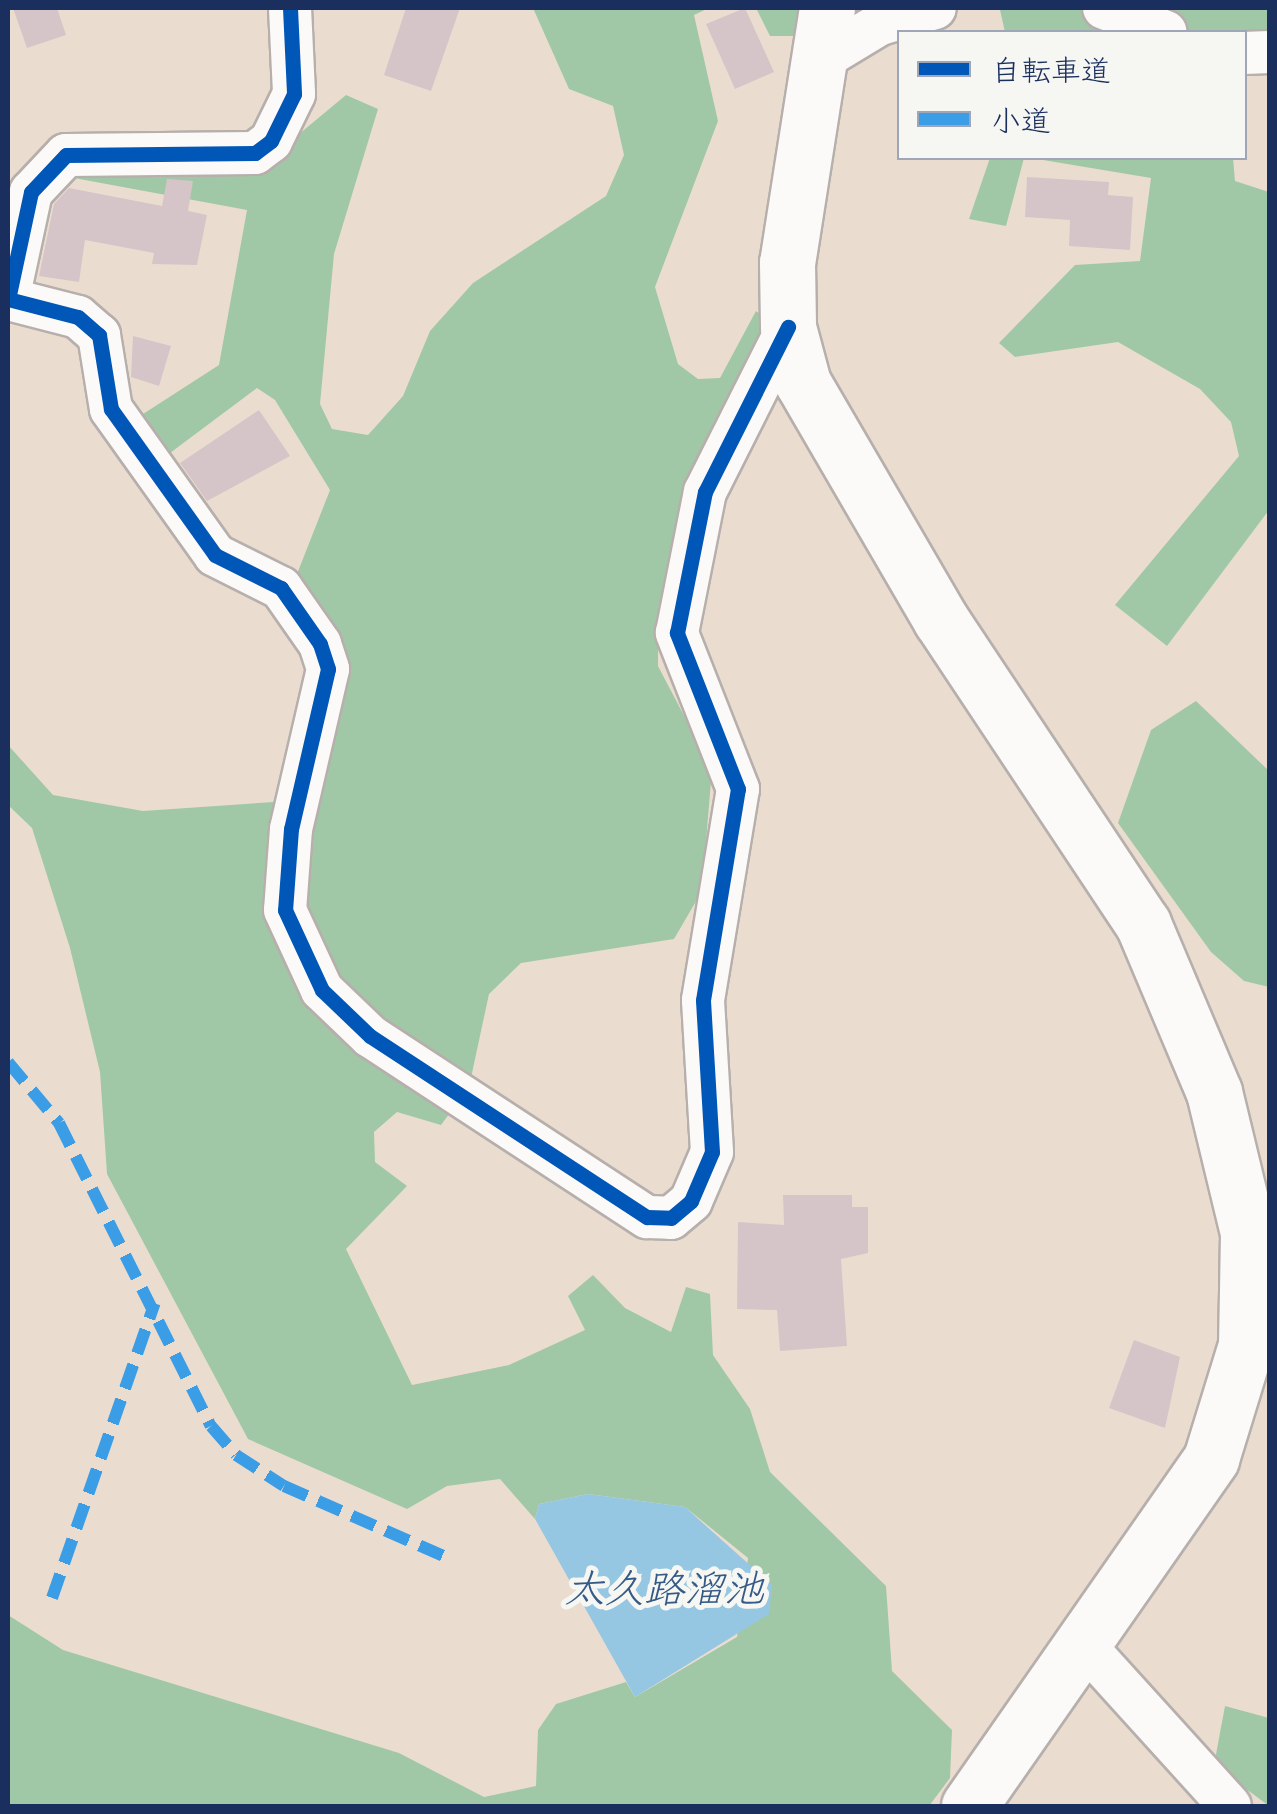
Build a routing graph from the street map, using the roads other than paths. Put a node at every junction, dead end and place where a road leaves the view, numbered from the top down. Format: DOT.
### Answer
graph roads {
  1 [pos="290,8"];
  2 [pos="935,8"];
  3 [pos="1104,8"];
  4 [pos="1161,30"];
  5 [pos="824,33"];
  6 [pos="788,327"];
  7 [pos="1256,1370"];
  8 [pos="1084,1645"];
  9 [pos="969,1806"];
  10 [pos="1230,1806"];
  1 -- 6 [label="street"];
  2 -- 5 [label="street"];
  3 -- 4 [label="street"];
  5 -- 6 [label="street"];
  6 -- 7 [label="street"];
  7 -- 8 [label="street"];
  8 -- 9 [label="street"];
  8 -- 10 [label="street"];
}
